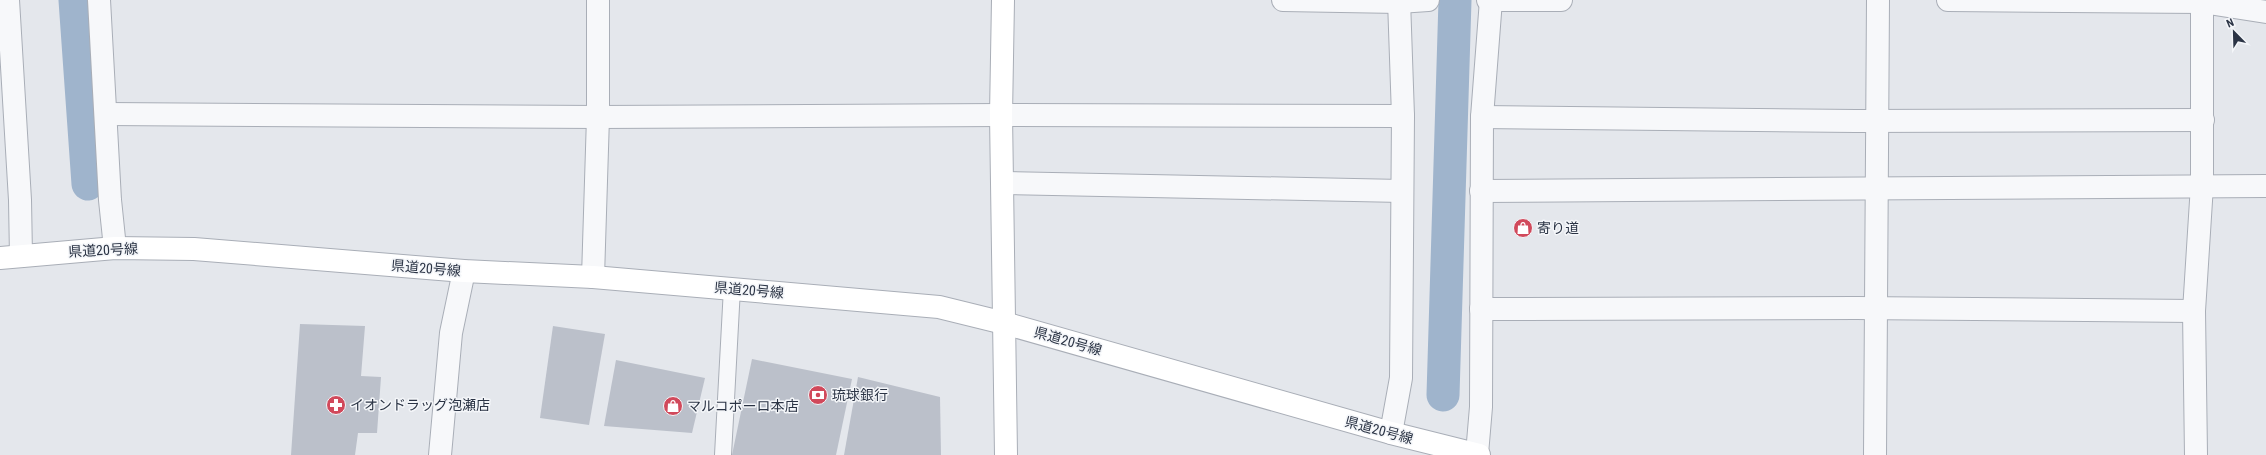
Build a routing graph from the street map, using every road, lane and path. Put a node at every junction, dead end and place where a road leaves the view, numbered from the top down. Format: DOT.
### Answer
graph roads {
  1 [pos="8,0"];
  2 [pos="99,0"];
  3 [pos="598,0"];
  4 [pos="1003,0"];
  5 [pos="1283,0"];
  6 [pos="1428,0"];
  7 [pos="1490,0"];
  8 [pos="1561,0"];
  9 [pos="1878,0"];
  10 [pos="1948,0"];
  11 [pos="1399,1"];
  12 [pos="2202,1"];
  13 [pos="2266,12"];
  14 [pos="5,31"];
  15 [pos="106,114"];
  16 [pos="1001,115"];
  17 [pos="1403,116"];
  18 [pos="1482,117"];
  19 [pos="598,118"];
  20 [pos="2203,120"];
  21 [pos="1876,121"];
  22 [pos="1003,183"];
  23 [pos="2202,185"];
  24 [pos="2266,186"];
  25 [pos="1875,190"];
  26 [pos="1402,191"];
  27 [pos="1481,191"];
  28 [pos="115,248"];
  29 [pos="10,257"];
  30 [pos="464,271"];
  31 [pos="593,277"];
  32 [pos="732,288"];
  33 [pos="1875,308"];
  34 [pos="1481,309"];
  35 [pos="2194,311"];
  36 [pos="1004,323"];
  37 [pos="1390,433"];
  38 [pos="440,455"];
  39 [pos="723,455"];
  40 [pos="1006,455"];
  41 [pos="1478,455"];
  42 [pos="1875,455"];
  43 [pos="2196,455"];
  1 -- 14 [label="street"];
  2 -- 15 [label="street"];
  3 -- 19 [label="street"];
  4 -- 16 [label="main road"];
  5 -- 11 [label="street"];
  6 -- 11 [label="street"];
  7 -- 8 [label="street"];
  7 -- 18 [label="street"];
  9 -- 21 [label="street"];
  10 -- 12 [label="street"];
  11 -- 17 [label="street"];
  12 -- 13 [label="street"];
  12 -- 20 [label="street"];
  14 -- 29 [label="street"];
  15 -- 19 [label="street"];
  15 -- 28 [label="street"];
  16 -- 17 [label="street"];
  16 -- 19 [label="street"];
  16 -- 22 [label="main road"];
  17 -- 26 [label="street"];
  18 -- 21 [label="street"];
  18 -- 27 [label="street"];
  19 -- 31 [label="street"];
  20 -- 21 [label="street"];
  20 -- 23 [label="street"];
  21 -- 25 [label="street"];
  22 -- 26 [label="street"];
  22 -- 36 [label="main road"];
  23 -- 24 [label="street"];
  23 -- 25 [label="street"];
  23 -- 35 [label="street"];
  25 -- 27 [label="street"];
  25 -- 33 [label="street"];
  26 -- 37 [label="street"];
  27 -- 34 [label="street"];
  28 -- 29 [label="main road, 県道20号線"];
  28 -- 30 [label="main road, 県道20号線"];
  30 -- 31 [label="main road, 県道20号線"];
  30 -- 38 [label="street"];
  31 -- 32 [label="main road, 県道20号線"];
  32 -- 36 [label="main road, 県道20号線"];
  32 -- 39 [label="lane"];
  33 -- 34 [label="street"];
  33 -- 35 [label="street"];
  33 -- 42 [label="street"];
  34 -- 41 [label="street"];
  35 -- 43 [label="street"];
  36 -- 37 [label="main road, 県道20号線"];
  36 -- 40 [label="main road"];
  37 -- 41 [label="main road, 県道20号線"];
}
